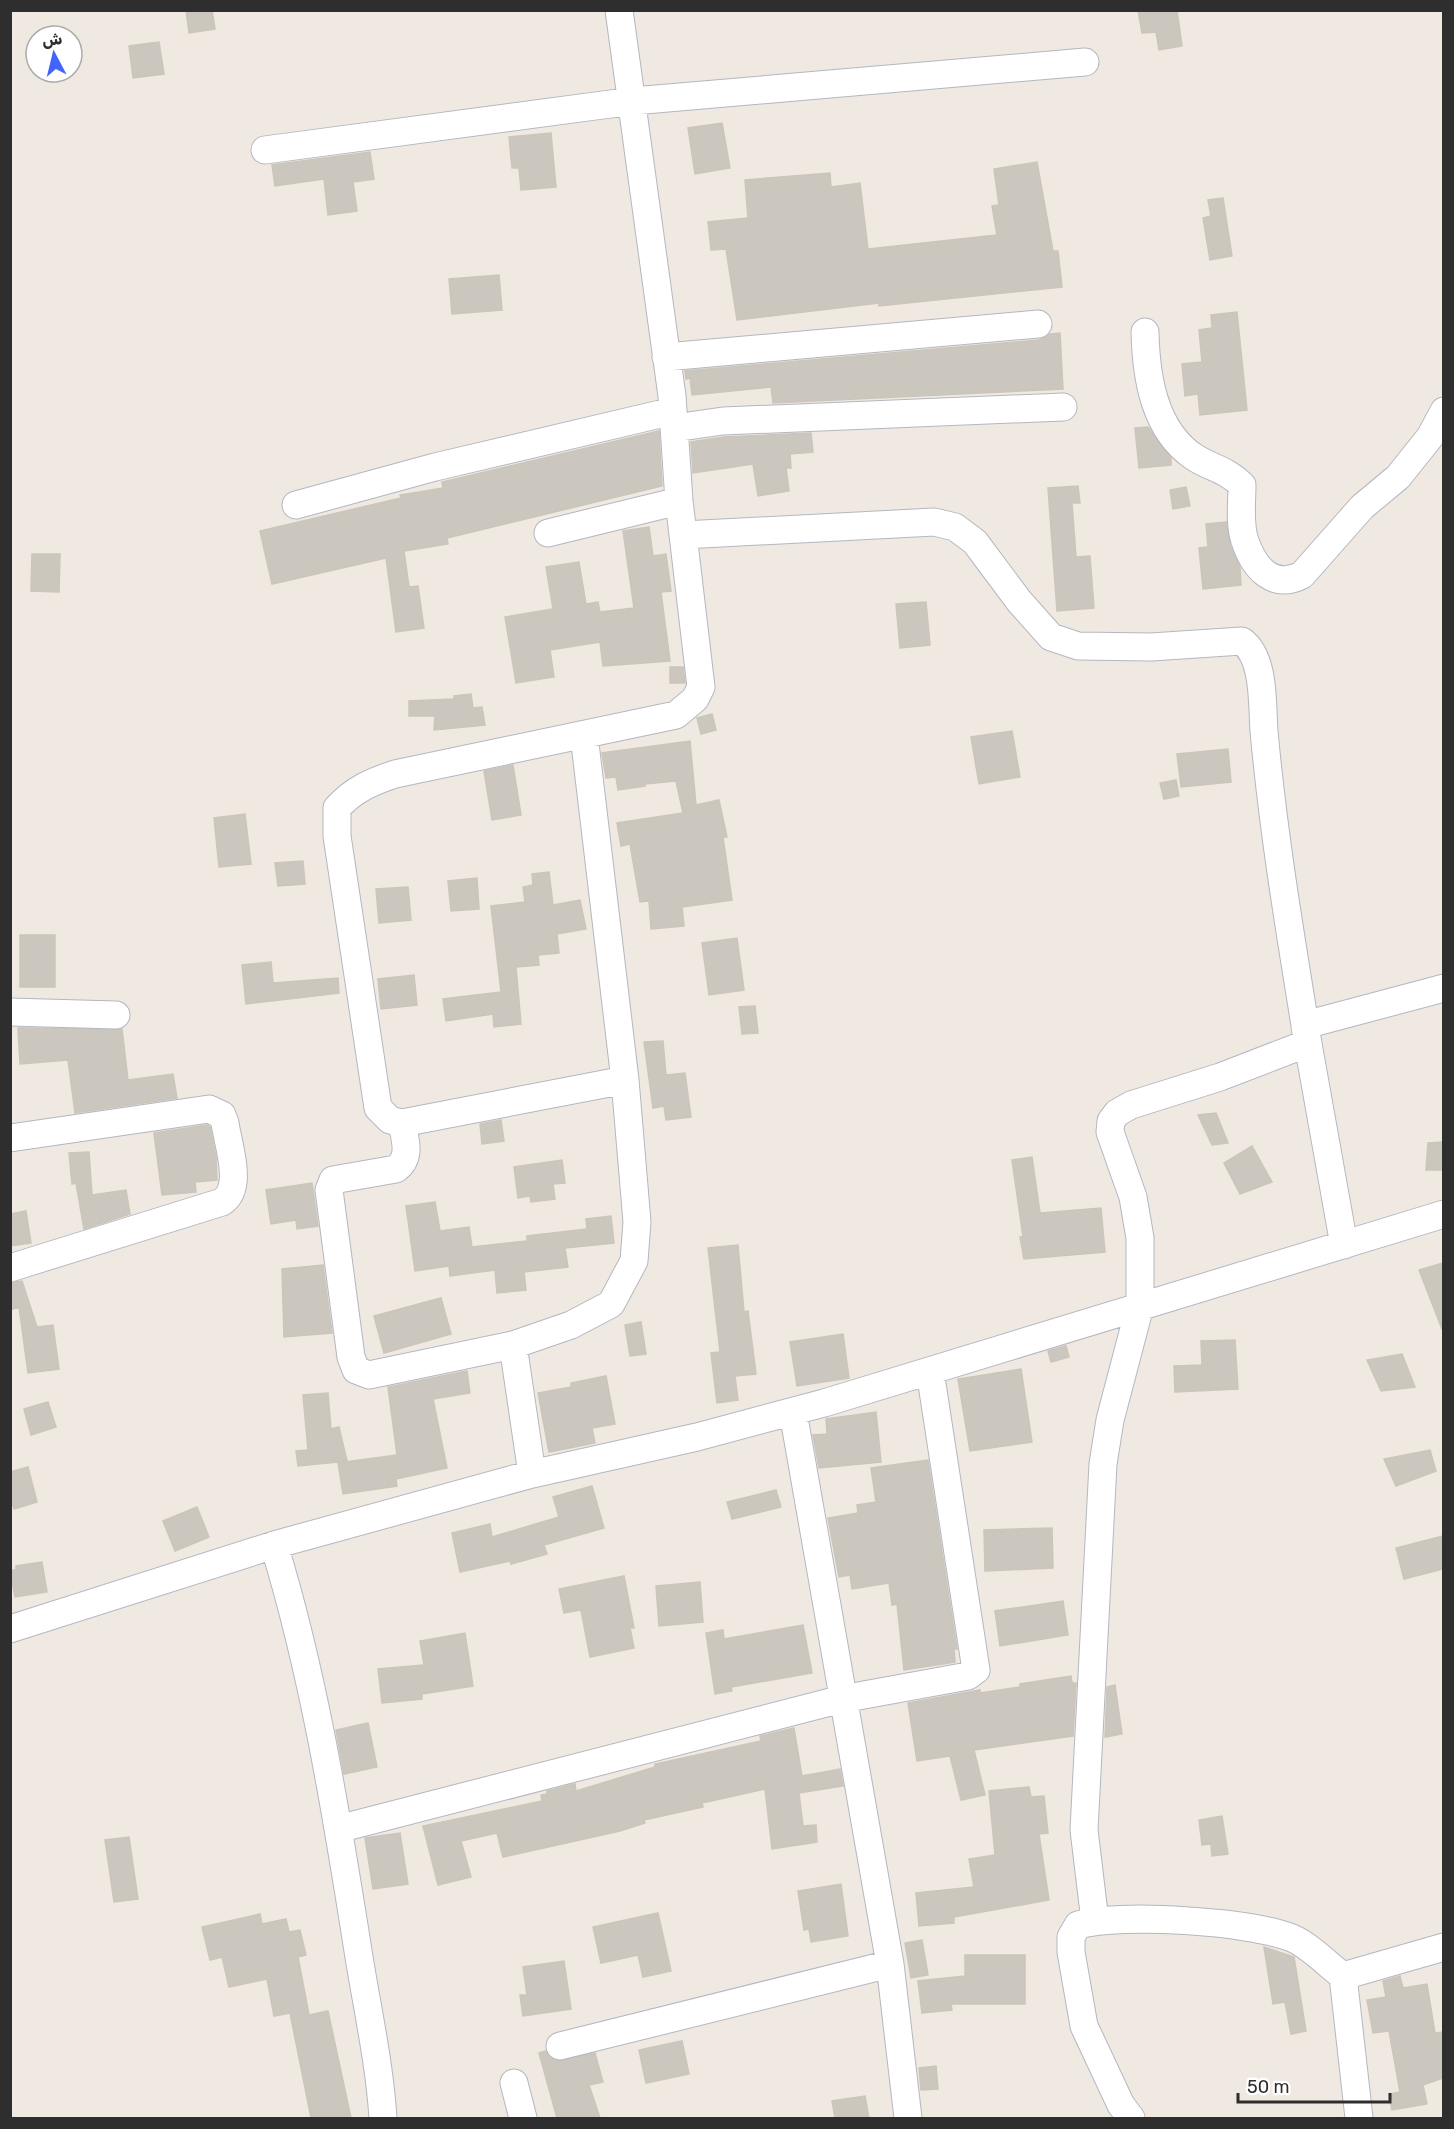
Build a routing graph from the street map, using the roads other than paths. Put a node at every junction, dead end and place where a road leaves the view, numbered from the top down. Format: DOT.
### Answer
graph roads {
  1 [pos="619,10"];
  2 [pos="1085,62"];
  3 [pos="633,101"];
  4 [pos="265,150"];
  5 [pos="1038,324"];
  6 [pos="1145,332"];
  7 [pos="666,357"];
  8 [pos="1063,407"];
  9 [pos="1443,411"];
  10 [pos="673,420"];
  11 [pos="679,501"];
  12 [pos="296,505"];
  13 [pos="549,533"];
  14 [pos="683,536"];
  15 [pos="584,735"];
  16 [pos="1443,988"];
  17 [pos="10,1012"];
  18 [pos="116,1015"];
  19 [pos="1307,1034"];
  20 [pos="625,1080"];
  21 [pos="402,1122"];
  22 [pos="10,1138"];
  23 [pos="1443,1214"];
  24 [pos="1344,1245"];
  25 [pos="10,1268"];
  26 [pos="1140,1306"];
  27 [pos="513,1346"];
  28 [pos="930,1371"];
  29 [pos="793,1412"];
  30 [pos="532,1474"];
  31 [pos="274,1545"];
  32 [pos="10,1629"];
  33 [pos="842,1699"];
  34 [pos="338,1829"];
  35 [pos="1095,1921"];
  36 [pos="1443,1947"];
  37 [pos="890,1964"];
  38 [pos="1343,1977"];
  39 [pos="560,2046"];
  40 [pos="514,2083"];
  41 [pos="383,2118"];
  42 [pos="523,2118"];
  43 [pos="908,2118"];
  44 [pos="1131,2118"];
  45 [pos="1359,2118"];
  1 -- 3 [label="street"];
  2 -- 3 [label="street"];
  3 -- 4 [label="street"];
  3 -- 7 [label="street"];
  5 -- 7 [label="street"];
  6 -- 9 [label="street"];
  7 -- 10 [label="street"];
  8 -- 10 [label="street"];
  10 -- 11 [label="street"];
  10 -- 12 [label="street"];
  11 -- 13 [label="street"];
  11 -- 14 [label="street"];
  14 -- 15 [label="street"];
  14 -- 19 [label="street"];
  15 -- 20 [label="street"];
  15 -- 21 [label="street"];
  16 -- 19 [label="street"];
  17 -- 18 [label="street"];
  19 -- 24 [label="street"];
  19 -- 26 [label="street"];
  20 -- 21 [label="street"];
  20 -- 27 [label="street"];
  21 -- 27 [label="street"];
  22 -- 25 [label="street"];
  23 -- 24 [label="street"];
  24 -- 26 [label="street"];
  26 -- 28 [label="street"];
  26 -- 35 [label="street"];
  27 -- 30 [label="street"];
  28 -- 29 [label="street"];
  28 -- 33 [label="street"];
  29 -- 30 [label="street"];
  29 -- 33 [label="street"];
  30 -- 31 [label="street"];
  31 -- 32 [label="street"];
  31 -- 34 [label="street"];
  33 -- 34 [label="street"];
  33 -- 37 [label="street"];
  34 -- 41 [label="street"];
  35 -- 38 [label="street"];
  35 -- 44 [label="street"];
  36 -- 38 [label="street"];
  37 -- 39 [label="street"];
  37 -- 43 [label="street"];
  38 -- 45 [label="street"];
  40 -- 42 [label="street"];
}
